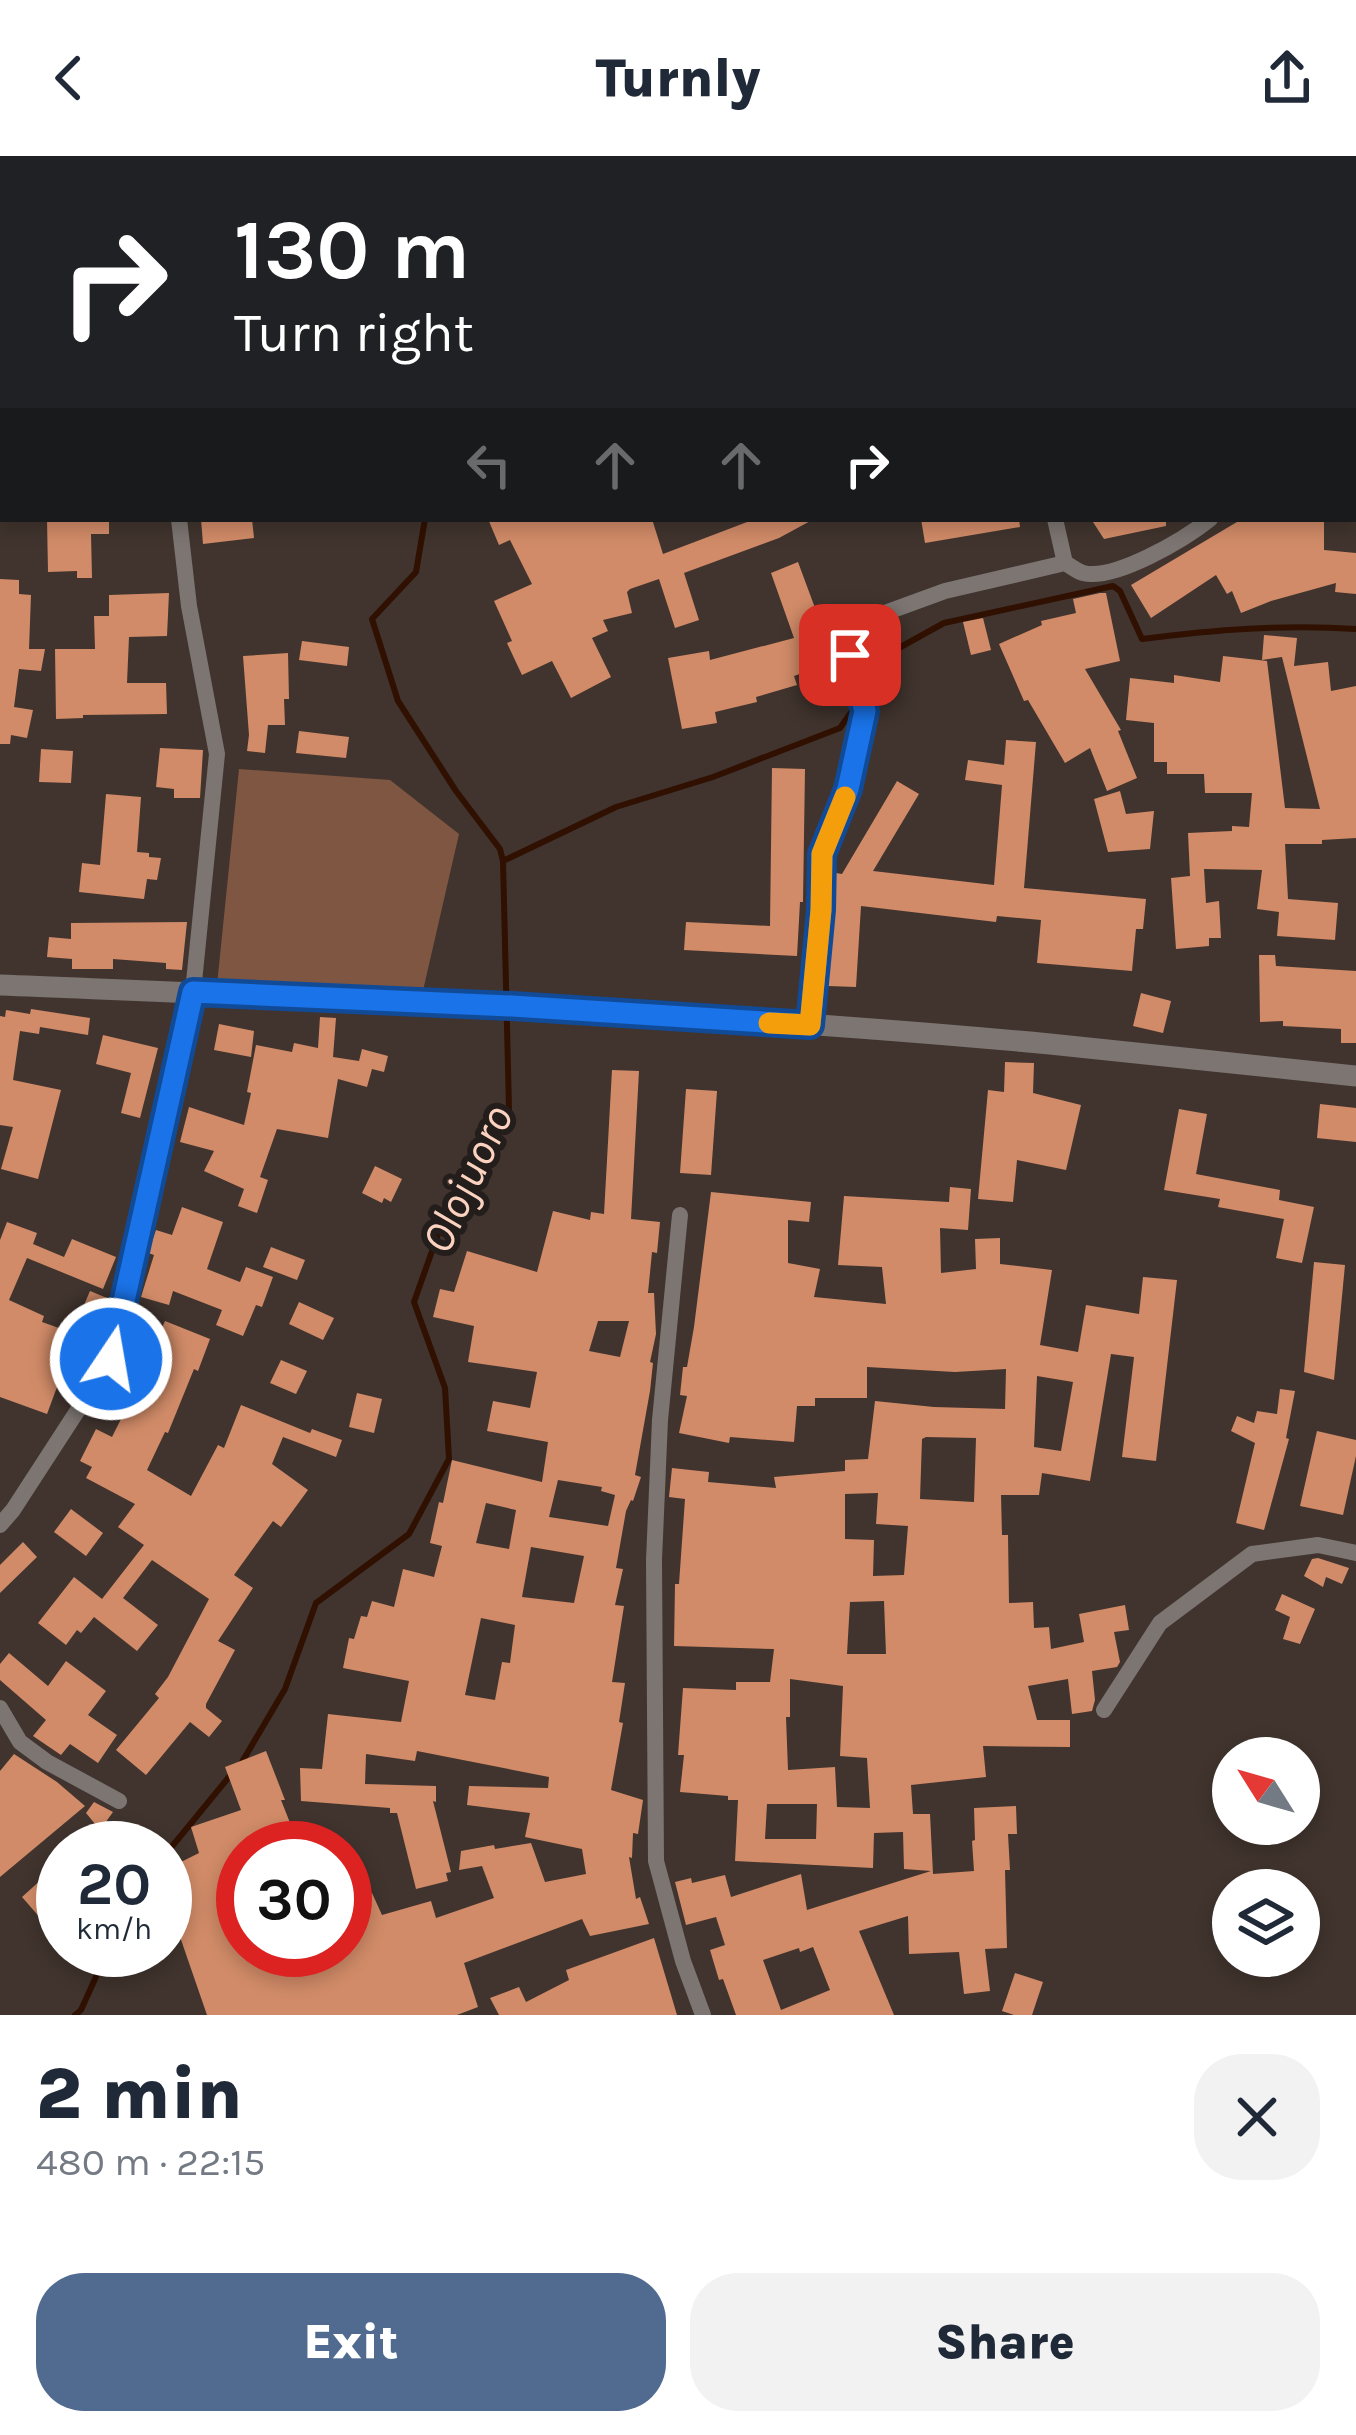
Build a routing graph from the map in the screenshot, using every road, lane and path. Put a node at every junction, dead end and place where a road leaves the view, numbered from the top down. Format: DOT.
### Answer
graph roads {
  1 [pos="179,522"];
  2 [pos="1056,522"];
  3 [pos="1206,522"];
  4 [pos="1065,563"];
  5 [pos="0,985"];
  6 [pos="193,992"];
  7 [pos="810,1025"];
  8 [pos="1356,1076"];
  9 [pos="680,1215"];
  10 [pos="0,1525"];
  11 [pos="1356,1553"];
  12 [pos="0,1708"];
  13 [pos="1104,1709"];
  14 [pos="119,1801"];
  15 [pos="703,2015"];
  1 -- 6 [label="street"];
  2 -- 4 [label="street"];
  3 -- 4 [label="street"];
  4 -- 7 [label="street"];
  5 -- 6 [label="street"];
  6 -- 7 [label="street"];
  6 -- 10 [label="street"];
  7 -- 8 [label="street"];
  9 -- 15 [label="street"];
  11 -- 13 [label="street"];
  12 -- 14 [label="street"];
}
